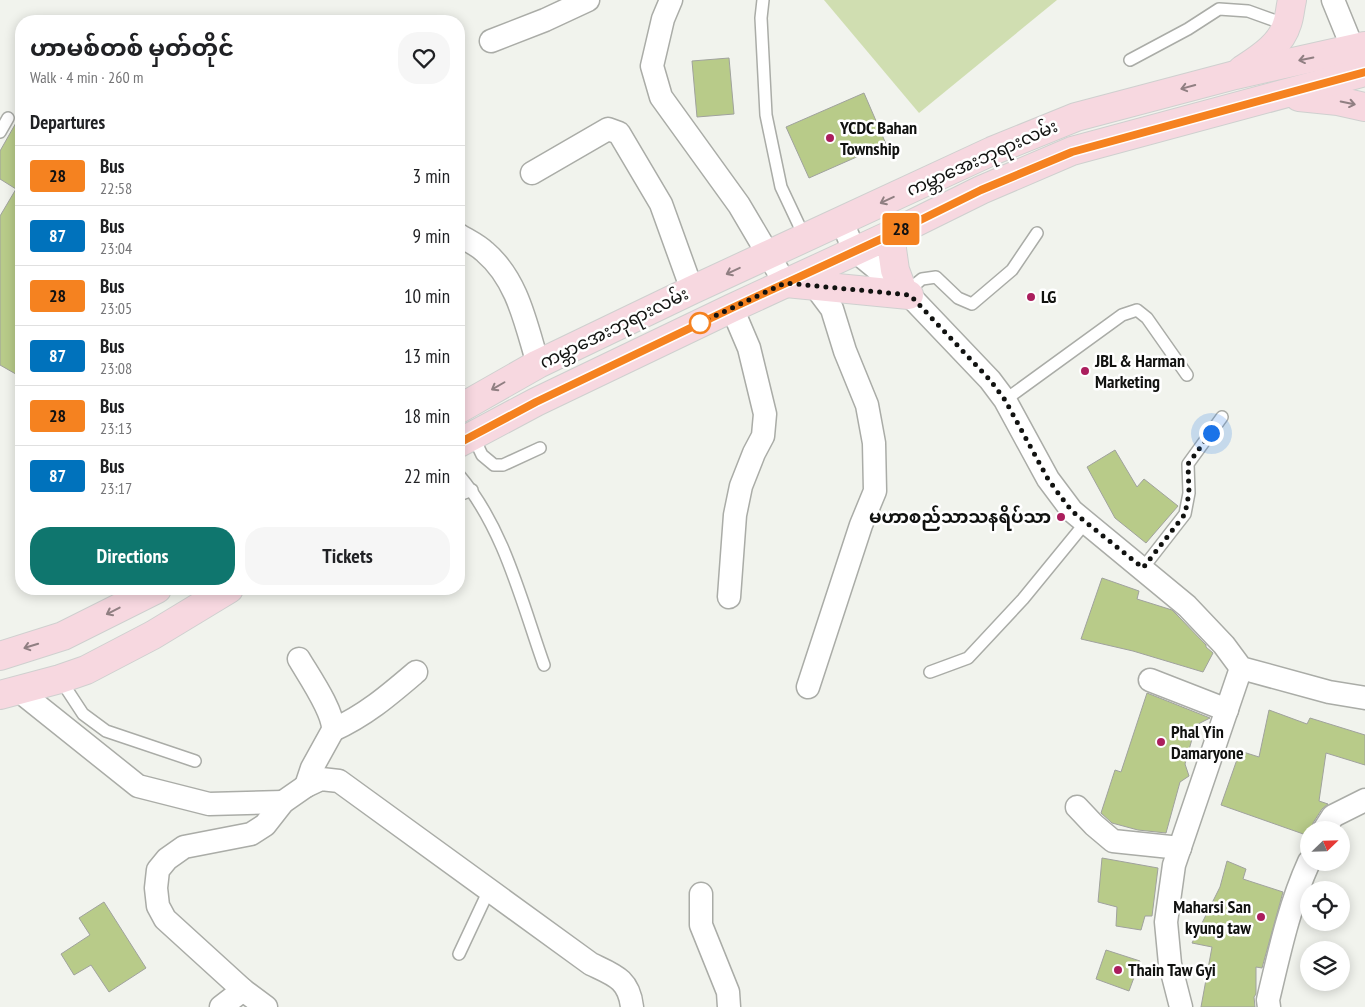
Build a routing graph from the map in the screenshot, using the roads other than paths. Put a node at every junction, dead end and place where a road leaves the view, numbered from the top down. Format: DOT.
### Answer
graph roads {
  1 [pos="588,0"];
  2 [pos="672,0"];
  3 [pos="763,0"];
  4 [pos="1333,0"];
  5 [pos="1289,13"];
  6 [pos="491,41"];
  7 [pos="1130,60"];
  8 [pos="1363,63"];
  9 [pos="1235,75"];
  10 [pos="1248,103"];
  11 [pos="1365,107"];
  12 [pos="8,118"];
  13 [pos="0,132"];
  14 [pos="532,173"];
  15 [pos="842,222"];
  16 [pos="1037,233"];
  17 [pos="890,235"];
  18 [pos="805,238"];
  19 [pos="465,239"];
  20 [pos="854,250"];
  21 [pos="768,254"];
  22 [pos="785,283"];
  23 [pos="814,285"];
  24 [pos="692,290"];
  25 [pos="906,292"];
  26 [pos="732,308"];
  27 [pos="538,364"];
  28 [pos="1188,375"];
  29 [pos="1005,400"];
  30 [pos="465,406"];
  31 [pos="1222,418"];
  32 [pos="466,440"];
  33 [pos="540,448"];
  34 [pos="465,482"];
  35 [pos="472,490"];
  36 [pos="465,493"];
  37 [pos="1086,522"];
  38 [pos="1143,568"];
  39 [pos="145,595"];
  40 [pos="156,595"];
  41 [pos="219,595"];
  42 [pos="729,597"];
  43 [pos="153,635"];
  44 [pos="0,656"];
  45 [pos="299,659"];
  46 [pos="544,665"];
  47 [pos="1242,668"];
  48 [pos="416,672"];
  49 [pos="930,672"];
  50 [pos="60,679"];
  51 [pos="1150,680"];
  52 [pos="808,687"];
  53 [pos="9,693"];
  54 [pos="1365,698"];
  55 [pos="1227,710"];
  56 [pos="333,730"];
  57 [pos="195,761"];
  58 [pos="306,786"];
  59 [pos="1365,800"];
  60 [pos="284,802"];
  61 [pos="1077,806"];
  62 [pos="1330,821"];
  63 [pos="1180,848"];
  64 [pos="1305,871"];
  65 [pos="489,890"];
  66 [pos="701,894"];
  67 [pos="458,954"];
  68 [pos="243,990"];
  69 [pos="221,1007"];
  70 [pos="266,1007"];
  71 [pos="632,1007"];
  72 [pos="728,1007"];
  73 [pos="1181,1007"];
  74 [pos="1269,1007"];
  1 -- 6 [label="street"];
  2 -- 21 [label="street"];
  3 -- 18 [label="lane"];
  4 -- 8 [label="street"];
  5 -- 7 [label="lane"];
  5 -- 9 [label="main road"];
  8 -- 9 [label="main road, ကမ္ဘာအေးဘုရားလမ်း, one-way"];
  8 -- 10 [label="main road, ကမ္ဘာအေးဘုရားလမ်း"];
  9 -- 15 [label="main road, ကမ္ဘာအေးဘုရားလမ်း, one-way"];
  10 -- 11 [label="main road, one-way"];
  10 -- 17 [label="main road, ကမ္ဘာအေးဘုရားလမ်း"];
  12 -- 13 [label="lane"];
  14 -- 24 [label="street"];
  15 -- 18 [label="main road, ကမ္ဘာအေးဘုရားလမ်း"];
  15 -- 20 [label="street"];
  16 -- 25 [label="lane"];
  17 -- 20 [label="main road, ကမ္ဘာအေးဘုရားလမ်း"];
  17 -- 25 [label="main road"];
  18 -- 21 [label="main road, ကမ္ဘာအေးဘုရားလမ်း"];
  19 -- 27 [label="street"];
  20 -- 22 [label="main road, ကမ္ဘာအေးဘုရားလမ်း"];
  20 -- 25 [label="street"];
  21 -- 22 [label="street"];
  21 -- 24 [label="main road, ကမ္ဘာအေးဘုရားလမ်း, one-way"];
  22 -- 23 [label="main road"];
  22 -- 26 [label="main road, ကမ္ဘာအေးဘုရားလမ်း"];
  23 -- 25 [label="main road"];
  23 -- 52 [label="street"];
  24 -- 27 [label="main road, ကမ္ဘာအေးဘုရားလမ်း"];
  25 -- 29 [label="street"];
  26 -- 32 [label="main road, ကမ္ဘာအေးဘုရားလမ်း"];
  26 -- 42 [label="street"];
  27 -- 30 [label="main road, ကမ္ဘာအေးဘုရားလမ်း, one-way"];
  28 -- 29 [label="lane"];
  29 -- 37 [label="street"];
  31 -- 38 [label="lane"];
  32 -- 33 [label="lane"];
  34 -- 35 [label="lane"];
  35 -- 36 [label="lane"];
  35 -- 46 [label="lane"];
  37 -- 38 [label="street"];
  37 -- 49 [label="lane"];
  38 -- 47 [label="street"];
  39 -- 44 [label="main road, one-way"];
  40 -- 43 [label="main road"];
  41 -- 43 [label="main road"];
  43 -- 50 [label="main road"];
  45 -- 56 [label="street"];
  47 -- 54 [label="street"];
  47 -- 55 [label="street"];
  48 -- 56 [label="street"];
  50 -- 53 [label="main road"];
  50 -- 57 [label="lane"];
  51 -- 55 [label="street"];
  53 -- 60 [label="street"];
  55 -- 63 [label="street"];
  56 -- 58 [label="street"];
  58 -- 60 [label="street"];
  58 -- 65 [label="street"];
  59 -- 62 [label="street"];
  60 -- 68 [label="street"];
  61 -- 63 [label="street"];
  63 -- 73 [label="street"];
  64 -- 74 [label="street"];
  65 -- 67 [label="lane"];
  65 -- 71 [label="street"];
  66 -- 72 [label="street"];
  68 -- 69 [label="street"];
  68 -- 70 [label="street"];
}
